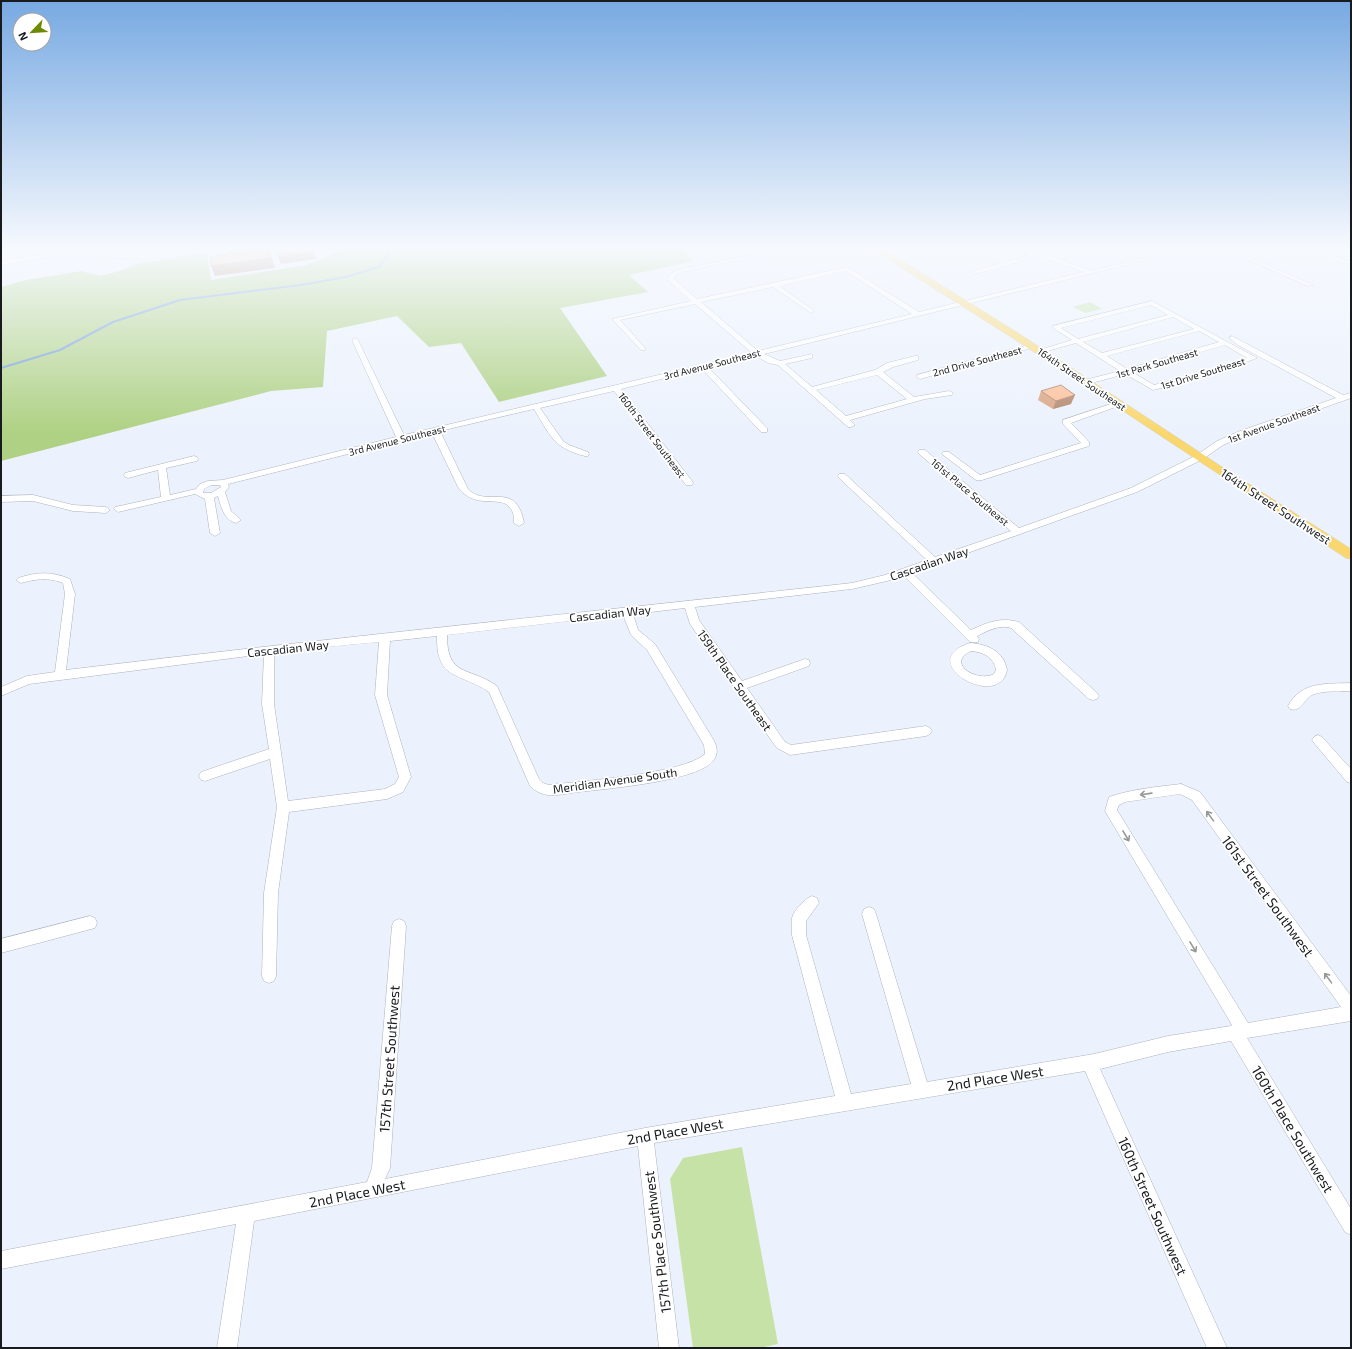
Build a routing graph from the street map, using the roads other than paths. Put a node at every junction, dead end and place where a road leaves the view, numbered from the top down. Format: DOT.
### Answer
graph roads {
  1 [pos="659,309"];
  2 [pos="703,309"];
  3 [pos="808,309"];
  4 [pos="909,309"];
  5 [pos="937,309"];
  6 [pos="976,309"];
  7 [pos="1128,309"];
  8 [pos="1163,309"];
  9 [pos="811,311"];
  10 [pos="917,314"];
  11 [pos="1174,315"];
  12 [pos="1200,329"];
  13 [pos="1232,338"];
  14 [pos="355,340"];
  15 [pos="1078,342"];
  16 [pos="1225,343"];
  17 [pos="1037,348"];
  18 [pos="643,349"];
  19 [pos="756,353"];
  20 [pos="809,356"];
  21 [pos="1101,356"];
  22 [pos="915,358"];
  23 [pos="780,363"];
  24 [pos="703,366"];
  25 [pos="878,372"];
  26 [pos="1126,372"];
  27 [pos="920,377"];
  28 [pos="1088,382"];
  29 [pos="616,388"];
  30 [pos="811,389"];
  31 [pos="949,393"];
  32 [pos="1347,396"];
  33 [pos="912,400"];
  34 [pos="1120,404"];
  35 [pos="536,407"];
  36 [pos="844,419"];
  37 [pos="851,425"];
  38 [pos="435,430"];
  39 [pos="764,430"];
  40 [pos="401,438"];
  41 [pos="922,452"];
  42 [pos="585,454"];
  43 [pos="946,454"];
  44 [pos="1200,457"];
  45 [pos="194,459"];
  46 [pos="162,467"];
  47 [pos="128,475"];
  48 [pos="842,476"];
  49 [pos="689,483"];
  50 [pos="222,488"];
  51 [pos="198,491"];
  52 [pos="209,496"];
  53 [pos="166,498"];
  54 [pos="1,499"];
  55 [pos="118,508"];
  56 [pos="106,510"];
  57 [pos="236,520"];
  58 [pos="519,523"];
  59 [pos="1018,532"];
  60 [pos="215,533"];
  61 [pos="1351,555"];
  62 [pos="934,562"];
  63 [pos="906,572"];
  64 [pos="21,580"];
  65 [pos="689,604"];
  66 [pos="627,611"];
  67 [pos="442,632"];
  68 [pos="969,635"];
  69 [pos="385,638"];
  70 [pos="984,649"];
  71 [pos="269,650"];
  72 [pos="805,663"];
  73 [pos="60,675"];
  74 [pos="740,686"];
  75 [pos="1351,687"];
  76 [pos="1,692"];
  77 [pos="1093,696"];
  78 [pos="1294,706"];
  79 [pos="926,731"];
  80 [pos="1318,740"];
  81 [pos="275,752"];
  82 [pos="205,776"];
  83 [pos="1351,778"];
  84 [pos="283,807"];
  85 [pos="812,903"];
  86 [pos="869,914"];
  87 [pos="90,924"];
  88 [pos="399,926"];
  89 [pos="1,946"];
  90 [pos="269,976"];
  91 [pos="1351,1009"];
  92 [pos="1351,1013"];
  93 [pos="1239,1032"];
  94 [pos="1089,1063"];
  95 [pos="921,1090"];
  96 [pos="845,1102"];
  97 [pos="645,1136"];
  98 [pos="372,1190"];
  99 [pos="246,1213"];
  100 [pos="1351,1226"];
  101 [pos="1,1260"];
  102 [pos="227,1348"];
  103 [pos="669,1348"];
  104 [pos="1217,1348"];
  1 -- 18 [label="street"];
  2 -- 19 [label="street"];
  3 -- 9 [label="street"];
  4 -- 10 [label="street"];
  5 -- 10 [label="street, 3rd Avenue Southeast"];
  6 -- 17 [label="main road, 164th Street Southeast"];
  7 -- 15 [label="street"];
  8 -- 11 [label="street"];
  10 -- 19 [label="street, 3rd Avenue Southeast"];
  11 -- 12 [label="street"];
  11 -- 15 [label="street, 2nd Drive Southeast"];
  12 -- 16 [label="street"];
  12 -- 21 [label="street"];
  13 -- 32 [label="street"];
  14 -- 40 [label="street"];
  15 -- 17 [label="street, 2nd Drive Southeast"];
  15 -- 21 [label="street"];
  16 -- 26 [label="street, 1st Park Southeast"];
  16 -- 26 [label="street, 1st Drive Southeast"];
  17 -- 27 [label="street, 2nd Drive Southeast"];
  17 -- 28 [label="main road, 164th Street Southeast"];
  19 -- 23 [label="street"];
  19 -- 24 [label="street, 3rd Avenue Southeast"];
  20 -- 23 [label="street"];
  21 -- 26 [label="street"];
  22 -- 25 [label="street"];
  23 -- 30 [label="street"];
  24 -- 29 [label="street, 3rd Avenue Southeast"];
  24 -- 39 [label="street"];
  25 -- 30 [label="street"];
  25 -- 33 [label="street"];
  26 -- 28 [label="street, 1st Park Southeast"];
  28 -- 34 [label="main road, 164th Street Southeast"];
  29 -- 35 [label="street, 3rd Avenue Southeast"];
  29 -- 49 [label="street, 160th Street Southeast"];
  30 -- 36 [label="street"];
  31 -- 33 [label="street"];
  32 -- 44 [label="street, 1st Avenue Southeast"];
  33 -- 36 [label="street"];
  34 -- 43 [label="street"];
  34 -- 44 [label="main road, 164th Street Southeast"];
  35 -- 38 [label="street, 3rd Avenue Southeast"];
  35 -- 42 [label="street"];
  36 -- 37 [label="street"];
  38 -- 40 [label="street, 3rd Avenue Southeast"];
  38 -- 58 [label="street"];
  40 -- 50 [label="street, 3rd Avenue Southeast"];
  41 -- 59 [label="street, 161st Place Southeast"];
  44 -- 59 [label="street, Cascadian Way"];
  44 -- 61 [label="main road, 164th Street Southwest"];
  45 -- 46 [label="street"];
  46 -- 47 [label="street"];
  46 -- 53 [label="street"];
  48 -- 62 [label="street"];
  50 -- 51 [label="street"];
  50 -- 52 [label="street"];
  50 -- 57 [label="street"];
  51 -- 52 [label="street"];
  51 -- 53 [label="street"];
  52 -- 60 [label="street"];
  53 -- 55 [label="street"];
  54 -- 56 [label="street"];
  59 -- 62 [label="street, Cascadian Way"];
  62 -- 63 [label="street, Cascadian Way"];
  63 -- 65 [label="street, Cascadian Way"];
  63 -- 68 [label="street"];
  64 -- 73 [label="street"];
  65 -- 66 [label="street, Cascadian Way"];
  65 -- 74 [label="street, 159th Place Southeast"];
  66 -- 67 [label="street, Cascadian Way"];
  66 -- 67 [label="street, Meridian Avenue South"];
  67 -- 69 [label="street, Cascadian Way"];
  68 -- 70 [label="street"];
  68 -- 77 [label="street"];
  69 -- 71 [label="street, Cascadian Way"];
  69 -- 84 [label="street"];
  71 -- 73 [label="street, Cascadian Way"];
  71 -- 81 [label="street"];
  72 -- 74 [label="street"];
  73 -- 76 [label="street, Cascadian Way"];
  74 -- 79 [label="street, 159th Place Southeast"];
  75 -- 78 [label="street"];
  80 -- 83 [label="street"];
  81 -- 82 [label="street"];
  81 -- 84 [label="street"];
  84 -- 90 [label="street"];
  85 -- 96 [label="street"];
  86 -- 95 [label="street"];
  87 -- 89 [label="street"];
  88 -- 98 [label="street, 157th Street Southwest"];
  91 -- 93 [label="street, 161st Street Southwest, one-way"];
  92 -- 93 [label="street, 2nd Place West"];
  93 -- 94 [label="street, 2nd Place West"];
  93 -- 100 [label="street, 160th Place Southwest"];
  94 -- 95 [label="street, 2nd Place West"];
  94 -- 104 [label="street, 160th Street Southwest"];
  95 -- 96 [label="street, 2nd Place West"];
  96 -- 97 [label="street, 2nd Place West"];
  97 -- 98 [label="street, 2nd Place West"];
  97 -- 103 [label="street, 157th Place Southwest"];
  98 -- 99 [label="street, 2nd Place West"];
  99 -- 101 [label="street, 2nd Place West"];
  99 -- 102 [label="street"];
}
